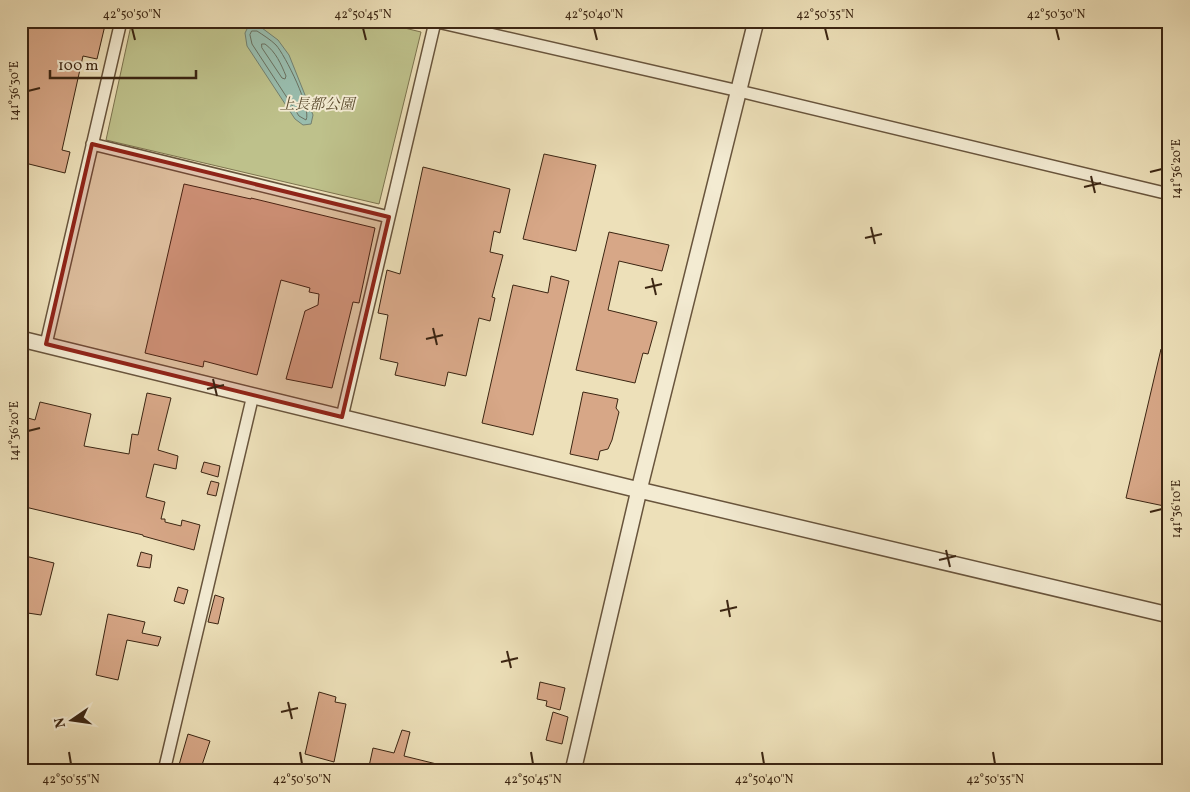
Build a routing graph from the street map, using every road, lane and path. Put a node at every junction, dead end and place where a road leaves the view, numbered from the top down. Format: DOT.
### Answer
graph roads {
  1 [pos="121,21"];
  2 [pos="434,21"];
  3 [pos="756,21"];
  4 [pos="739,92"];
  5 [pos="92,144"];
  6 [pos="1169,194"];
  7 [pos="389,217"];
  8 [pos="21,339"];
  9 [pos="46,344"];
  10 [pos="253,395"];
  11 [pos="342,417"];
  12 [pos="639,490"];
  13 [pos="1169,615"];
  14 [pos="164,771"];
  15 [pos="573,771"];
  1 -- 5 [label="street"];
  2 -- 4 [label="street"];
  2 -- 7 [label="street"];
  3 -- 4 [label="street"];
  4 -- 6 [label="street"];
  4 -- 12 [label="street"];
  5 -- 7 [label="street"];
  5 -- 9 [label="street"];
  7 -- 11 [label="street"];
  8 -- 9 [label="street"];
  9 -- 10 [label="street"];
  10 -- 11 [label="street"];
  10 -- 14 [label="street"];
  11 -- 12 [label="street"];
  12 -- 13 [label="street"];
  12 -- 15 [label="street"];
}
